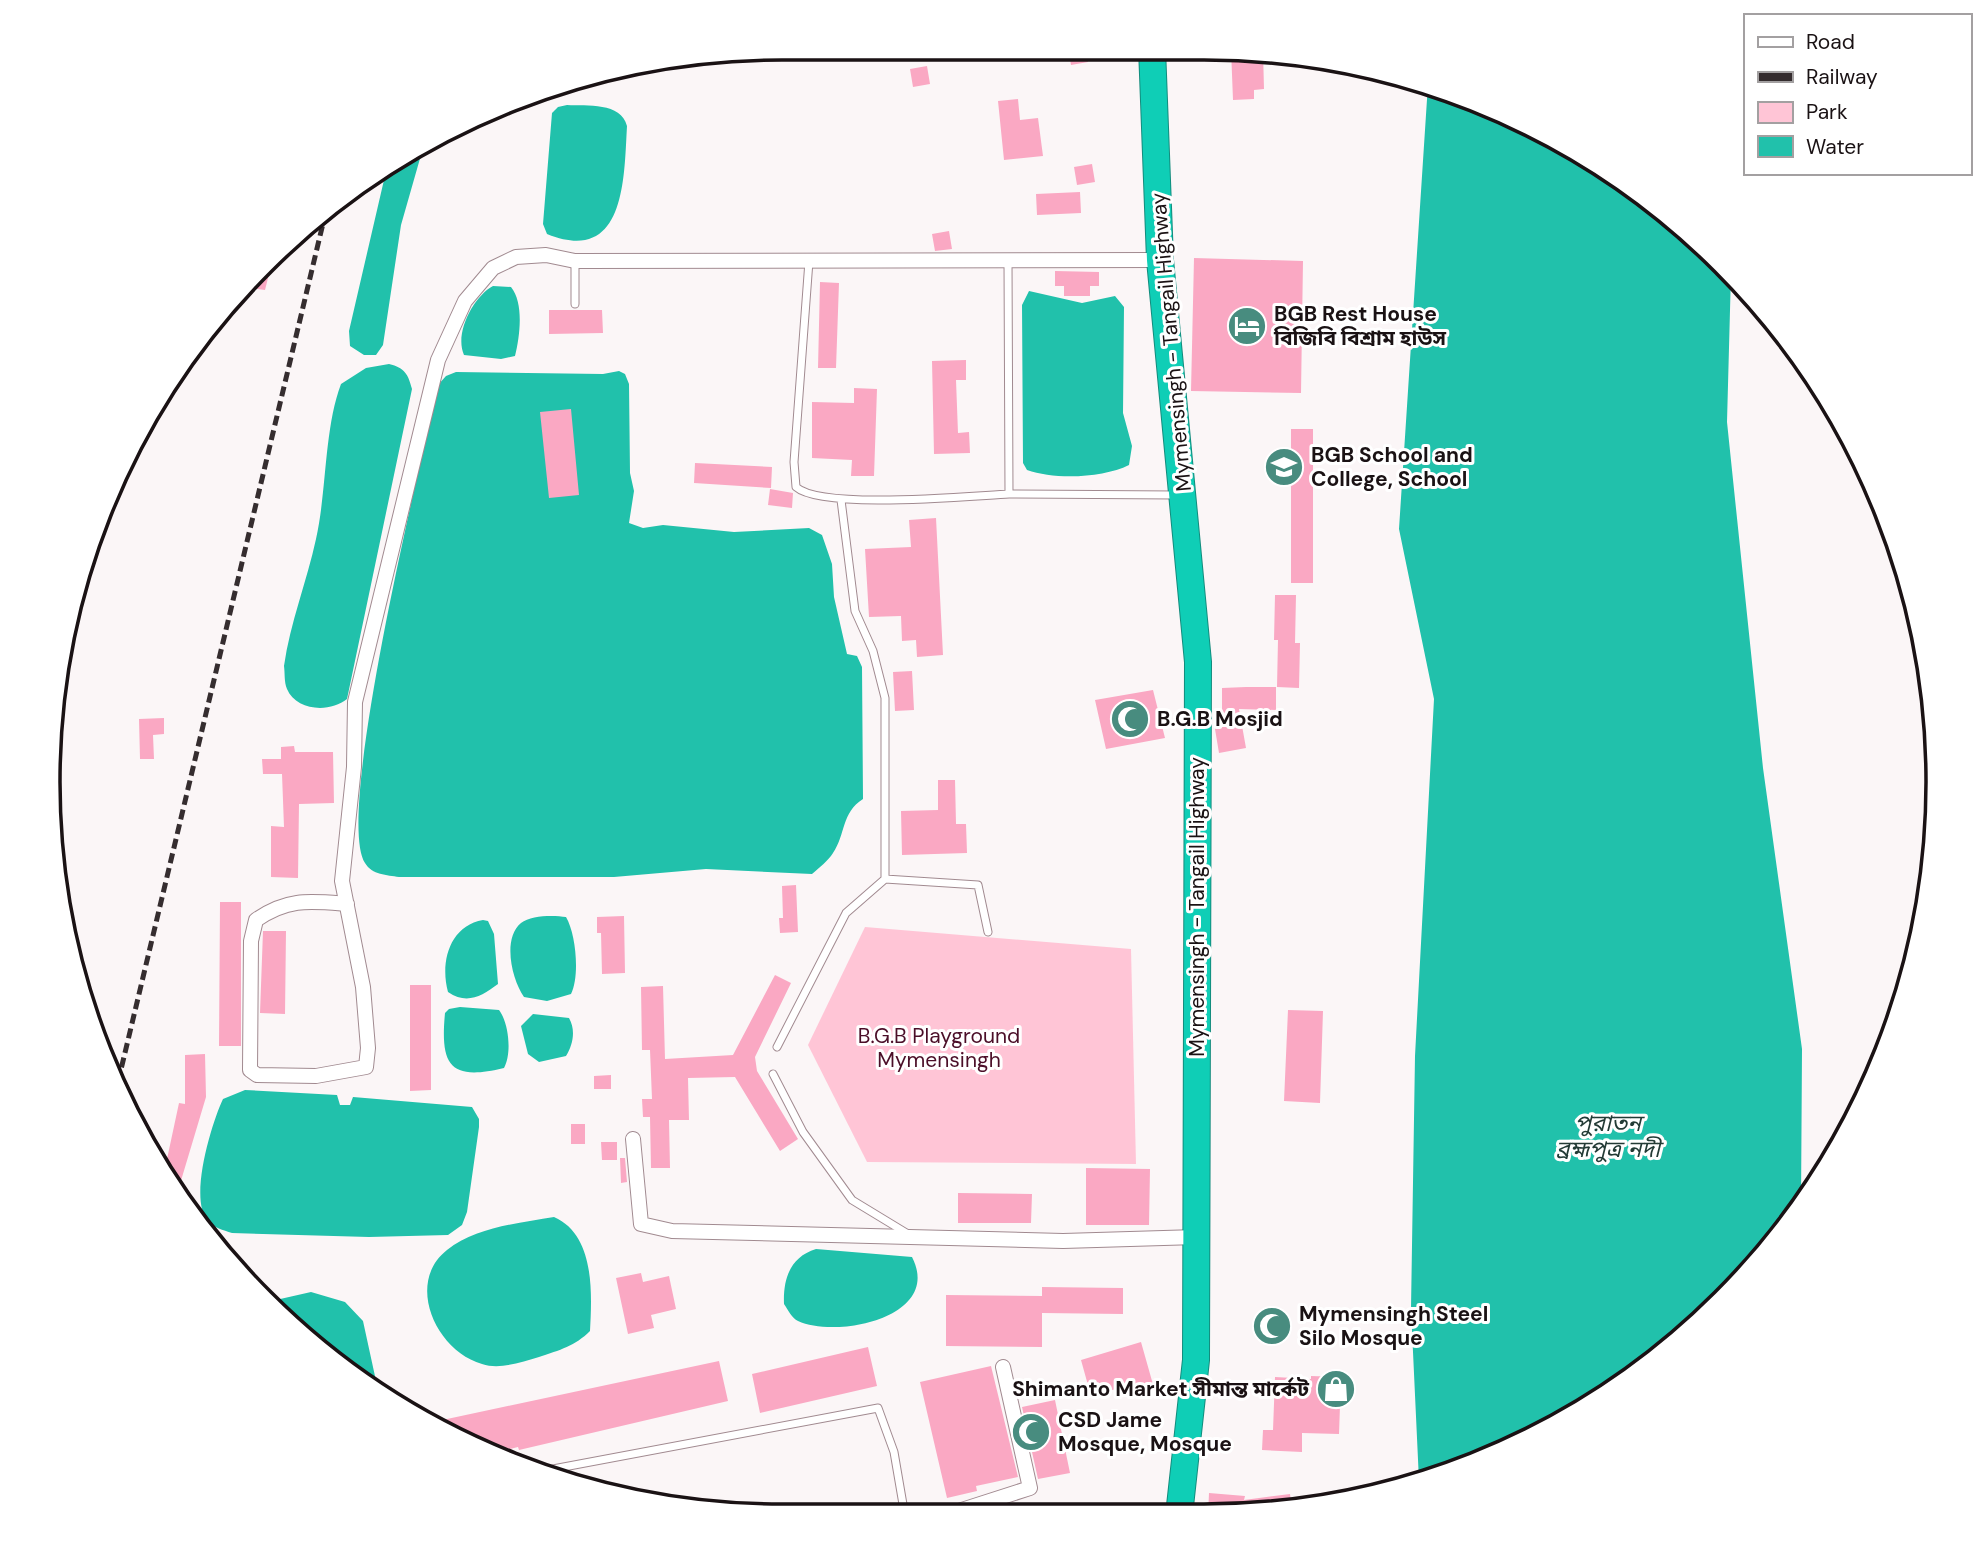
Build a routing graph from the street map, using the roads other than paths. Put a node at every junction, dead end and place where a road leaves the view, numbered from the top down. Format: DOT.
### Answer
graph roads {
  1 [pos="1152,60"];
  2 [pos="1160,260"];
  3 [pos="575,261"];
  4 [pos="809,261"];
  5 [pos="1008,261"];
  6 [pos="575,304"];
  7 [pos="1009,494"];
  8 [pos="1184,495"];
  9 [pos="841,500"];
  10 [pos="886,879"];
  11 [pos="346,904"];
  12 [pos="988,932"];
  13 [pos="777,1047"];
  14 [pos="773,1074"];
  15 [pos="633,1139"];
  16 [pos="1197,1237"];
  17 [pos="915,1238"];
  18 [pos="1003,1367"];
  19 [pos="557,1468"];
  20 [pos="903,1504"];
  21 [pos="980,1504"];
  22 [pos="1181,1504"];
  1 -- 2 [label="highway, Mymensingh - Tangail Highway"];
  2 -- 5 [label="street"];
  2 -- 8 [label="highway, Mymensingh - Tangail Highway"];
  3 -- 4 [label="street"];
  3 -- 6 [label="lane"];
  3 -- 11 [label="street"];
  4 -- 5 [label="street"];
  4 -- 9 [label="lane"];
  5 -- 7 [label="lane"];
  7 -- 8 [label="lane"];
  7 -- 9 [label="lane"];
  8 -- 16 [label="highway, Mymensingh - Tangail Highway"];
  9 -- 10 [label="lane"];
  10 -- 12 [label="lane"];
  10 -- 13 [label="lane"];
  11 -- 11 [label="street"];
  14 -- 17 [label="lane"];
  15 -- 17 [label="street"];
  16 -- 17 [label="street"];
  16 -- 22 [label="highway, Mymensingh - Tangail Highway"];
  18 -- 21 [label="street"];
  19 -- 20 [label="lane"];
}
